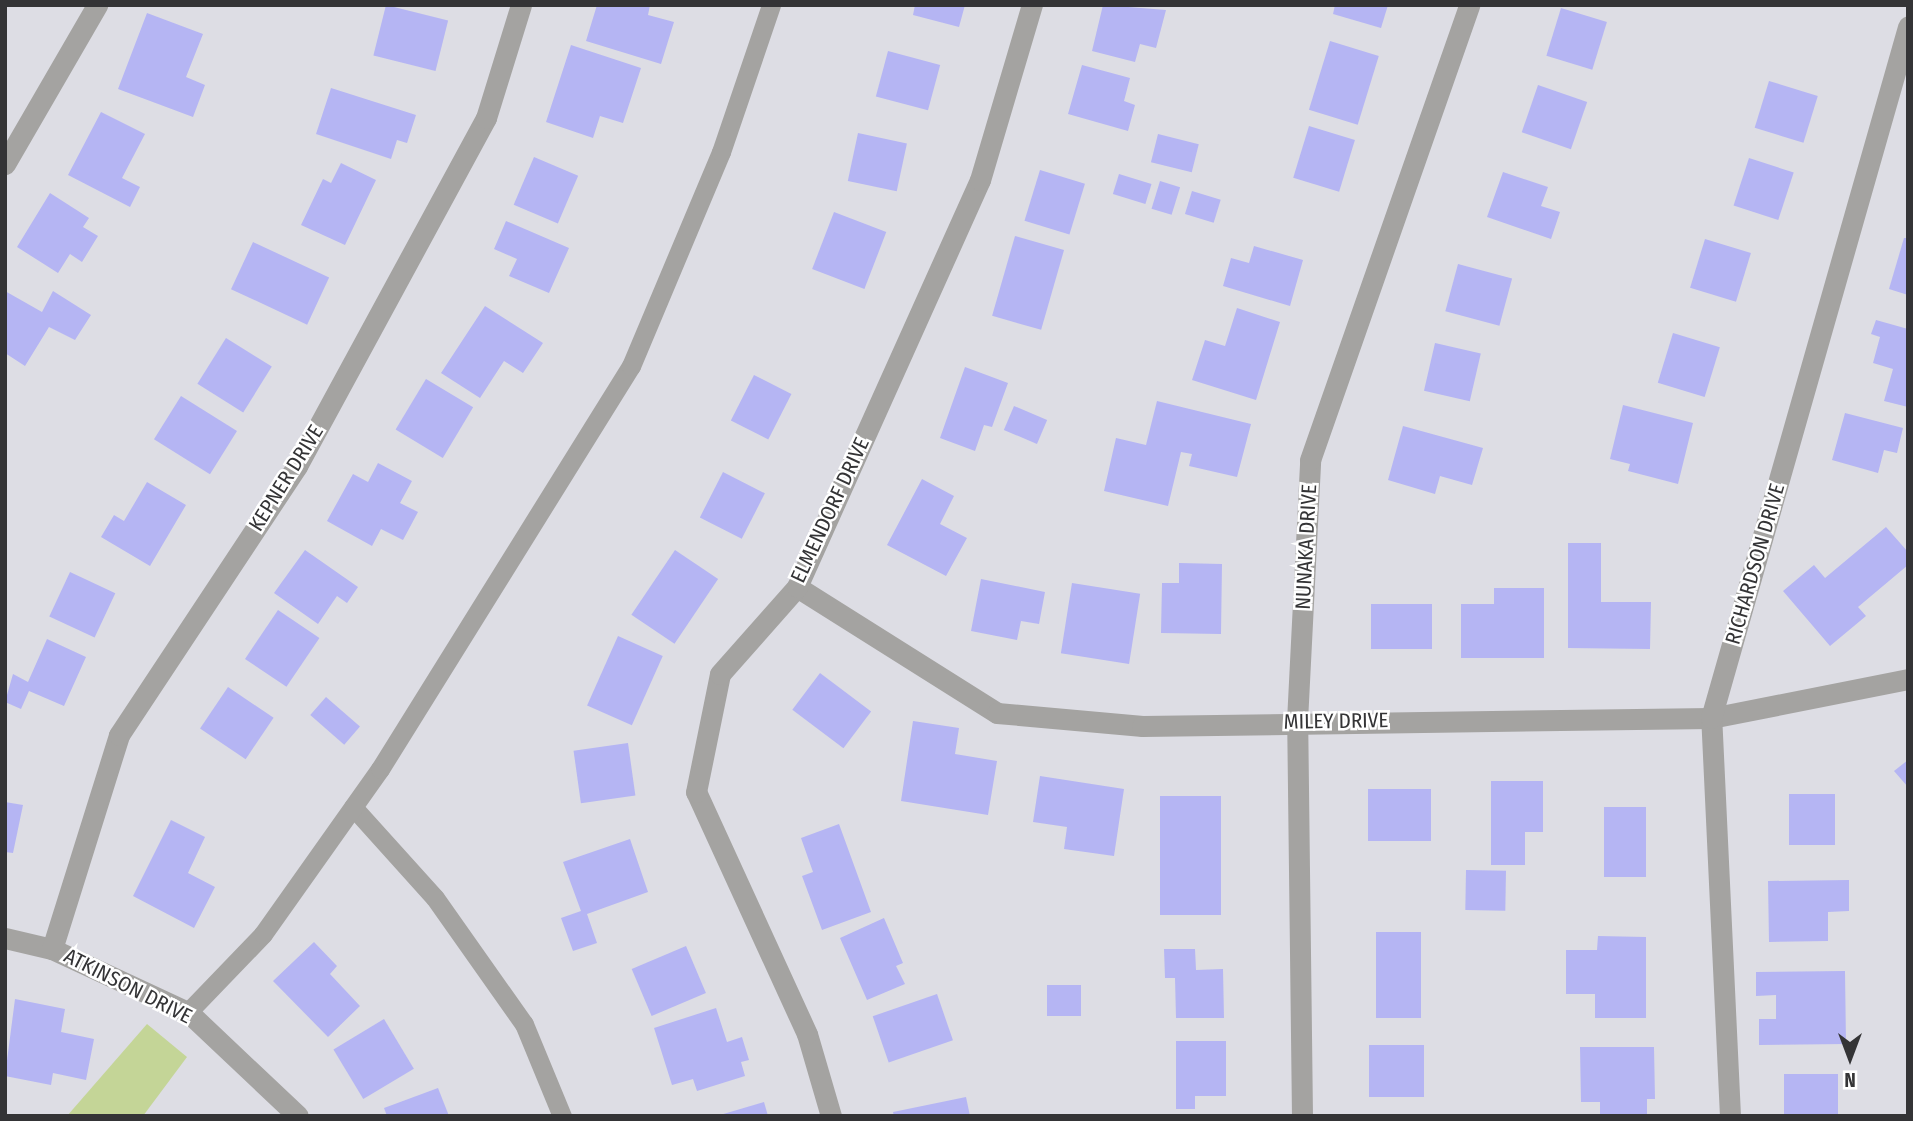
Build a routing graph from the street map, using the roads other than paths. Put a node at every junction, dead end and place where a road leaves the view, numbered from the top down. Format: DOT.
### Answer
graph roads {
  1 [pos="97,5"];
  2 [pos="521,5"];
  3 [pos="771,5"];
  4 [pos="1032,5"];
  5 [pos="1469,5"];
  6 [pos="1908,27"];
  7 [pos="5,164"];
  8 [pos="796,587"];
  9 [pos="1908,679"];
  10 [pos="1711,718"];
  11 [pos="1297,722"];
  12 [pos="353,807"];
  13 [pos="5,938"];
  14 [pos="52,949"];
  15 [pos="188,1012"];
  16 [pos="298,1116"];
  17 [pos="562,1116"];
  18 [pos="831,1116"];
  19 [pos="1302,1116"];
  20 [pos="1730,1116"];
  1 -- 7 [label="street"];
  2 -- 14 [label="street, KEPNER DRIVE"];
  3 -- 12 [label="lane"];
  4 -- 8 [label="street, ELMENDORF DRIVE"];
  5 -- 11 [label="street, NUNAKA DRIVE"];
  6 -- 10 [label="street, RICHARDSON DRIVE"];
  8 -- 11 [label="street, MILEY DRIVE"];
  8 -- 18 [label="street, ELMENDORF DRIVE"];
  9 -- 10 [label="street, MILEY DRIVE"];
  10 -- 11 [label="street, MILEY DRIVE"];
  10 -- 20 [label="street, RICHARDSON DRIVE"];
  11 -- 19 [label="street, NUNAKA DRIVE"];
  12 -- 15 [label="lane"];
  12 -- 17 [label="lane"];
  13 -- 14 [label="street, ATKINSON DRIVE"];
  14 -- 15 [label="street, ATKINSON DRIVE"];
  15 -- 16 [label="street, ATKINSON DRIVE"];
}
